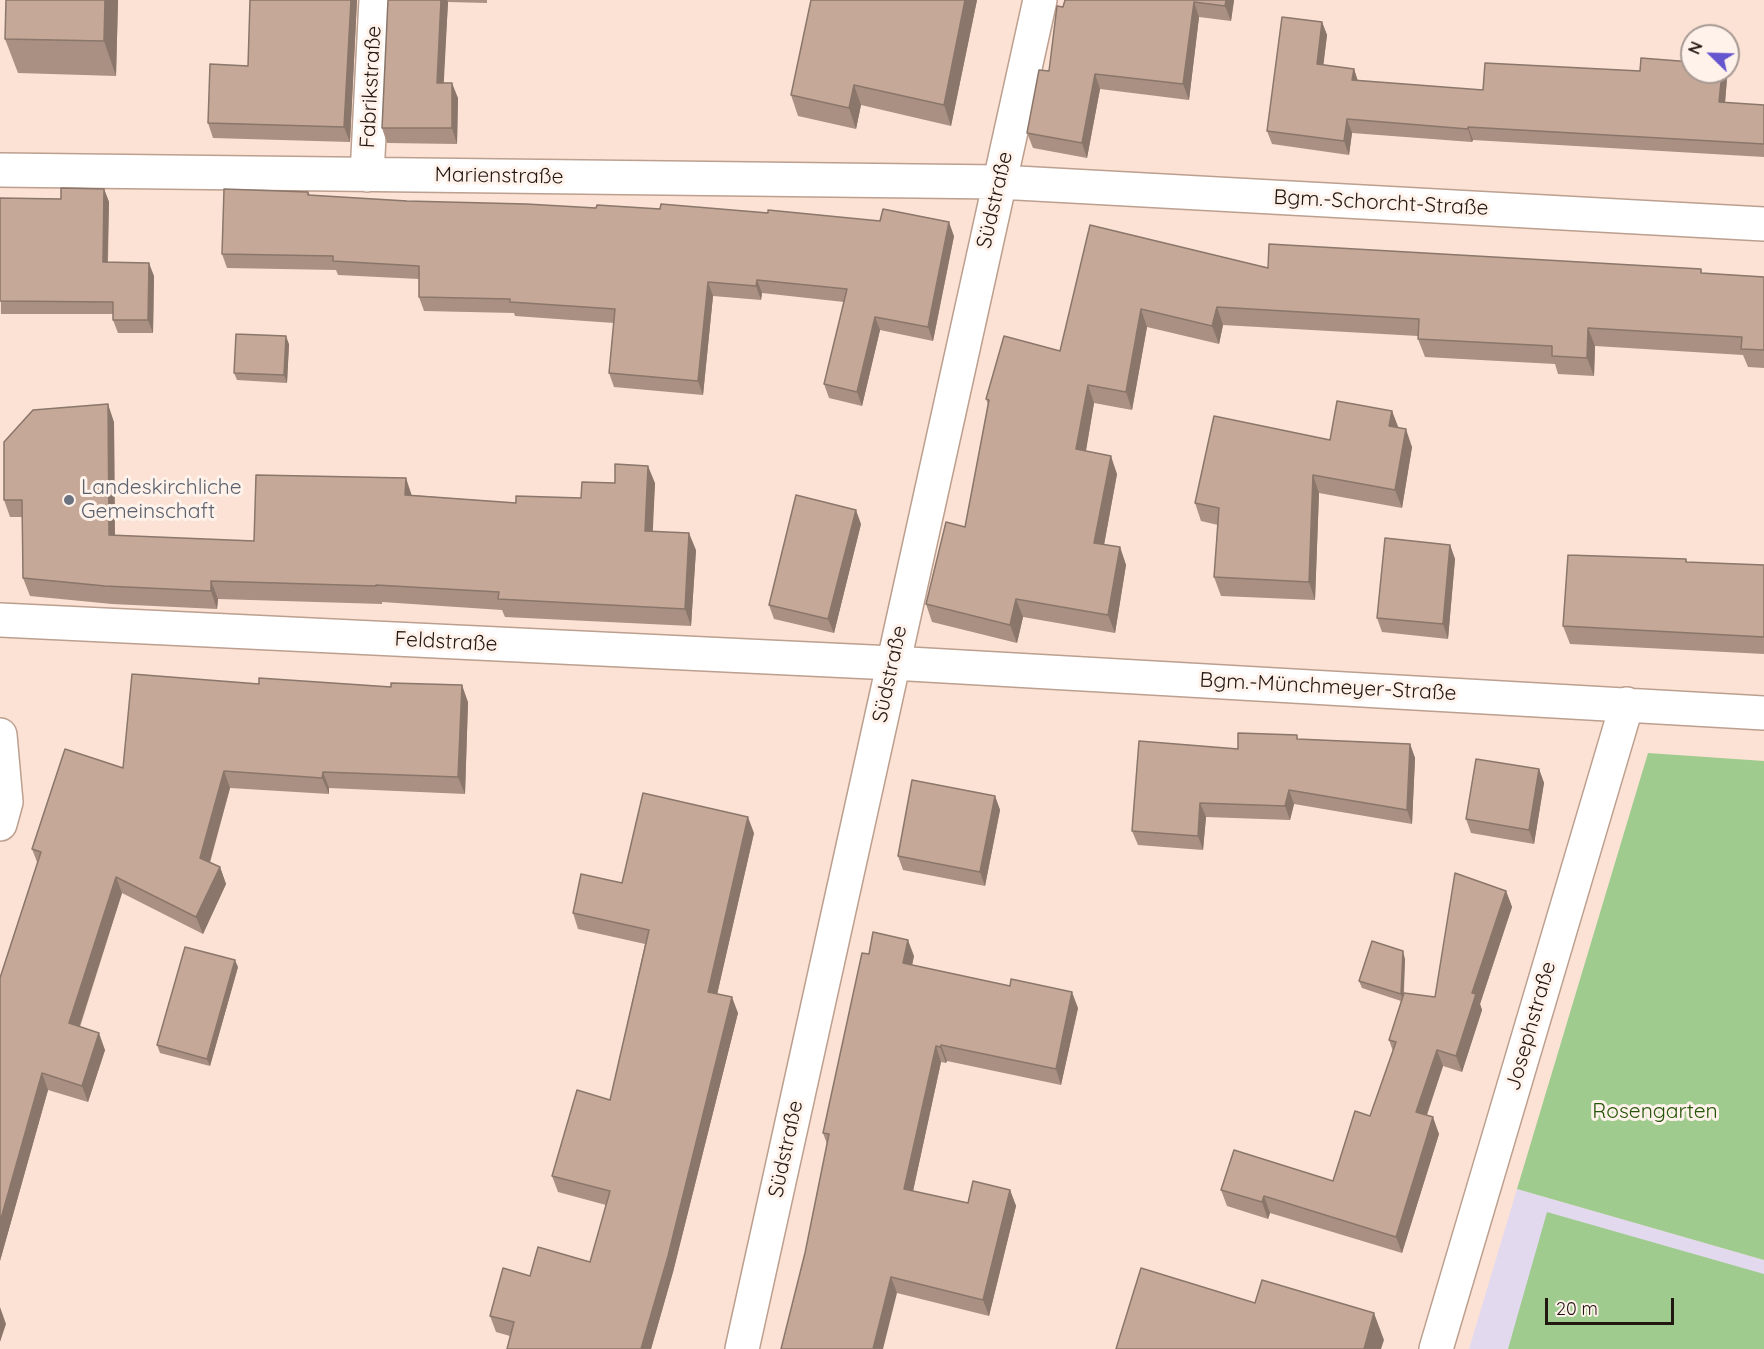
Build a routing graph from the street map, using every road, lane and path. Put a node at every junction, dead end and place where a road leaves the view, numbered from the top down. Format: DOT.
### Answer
graph roads {
  1 [pos="376,0"];
  2 [pos="1040,0"];
  3 [pos="0,170"];
  4 [pos="367,174"];
  5 [pos="999,182"];
  6 [pos="1764,224"];
  7 [pos="0,621"];
  8 [pos="892,663"];
  9 [pos="1627,704"];
  10 [pos="1764,713"];
  11 [pos="0,735"];
  12 [pos="0,824"];
  13 [pos="742,1349"];
  14 [pos="1436,1349"];
  1 -- 4 [label="street, Fabrikstraße"];
  2 -- 5 [label="street, Südstraße"];
  3 -- 4 [label="street, Marienstraße"];
  4 -- 5 [label="street, Marienstraße"];
  5 -- 6 [label="street, Bgm.-Schorcht-Straße"];
  5 -- 8 [label="street, Südstraße"];
  7 -- 8 [label="street, Feldstraße"];
  8 -- 9 [label="street, Bgm.-Münchmeyer-Straße"];
  8 -- 13 [label="street, Südstraße"];
  9 -- 10 [label="street, Bgm.-Münchmeyer-Straße"];
  9 -- 14 [label="street, Josephstraße"];
  11 -- 12 [label="street"];
}
